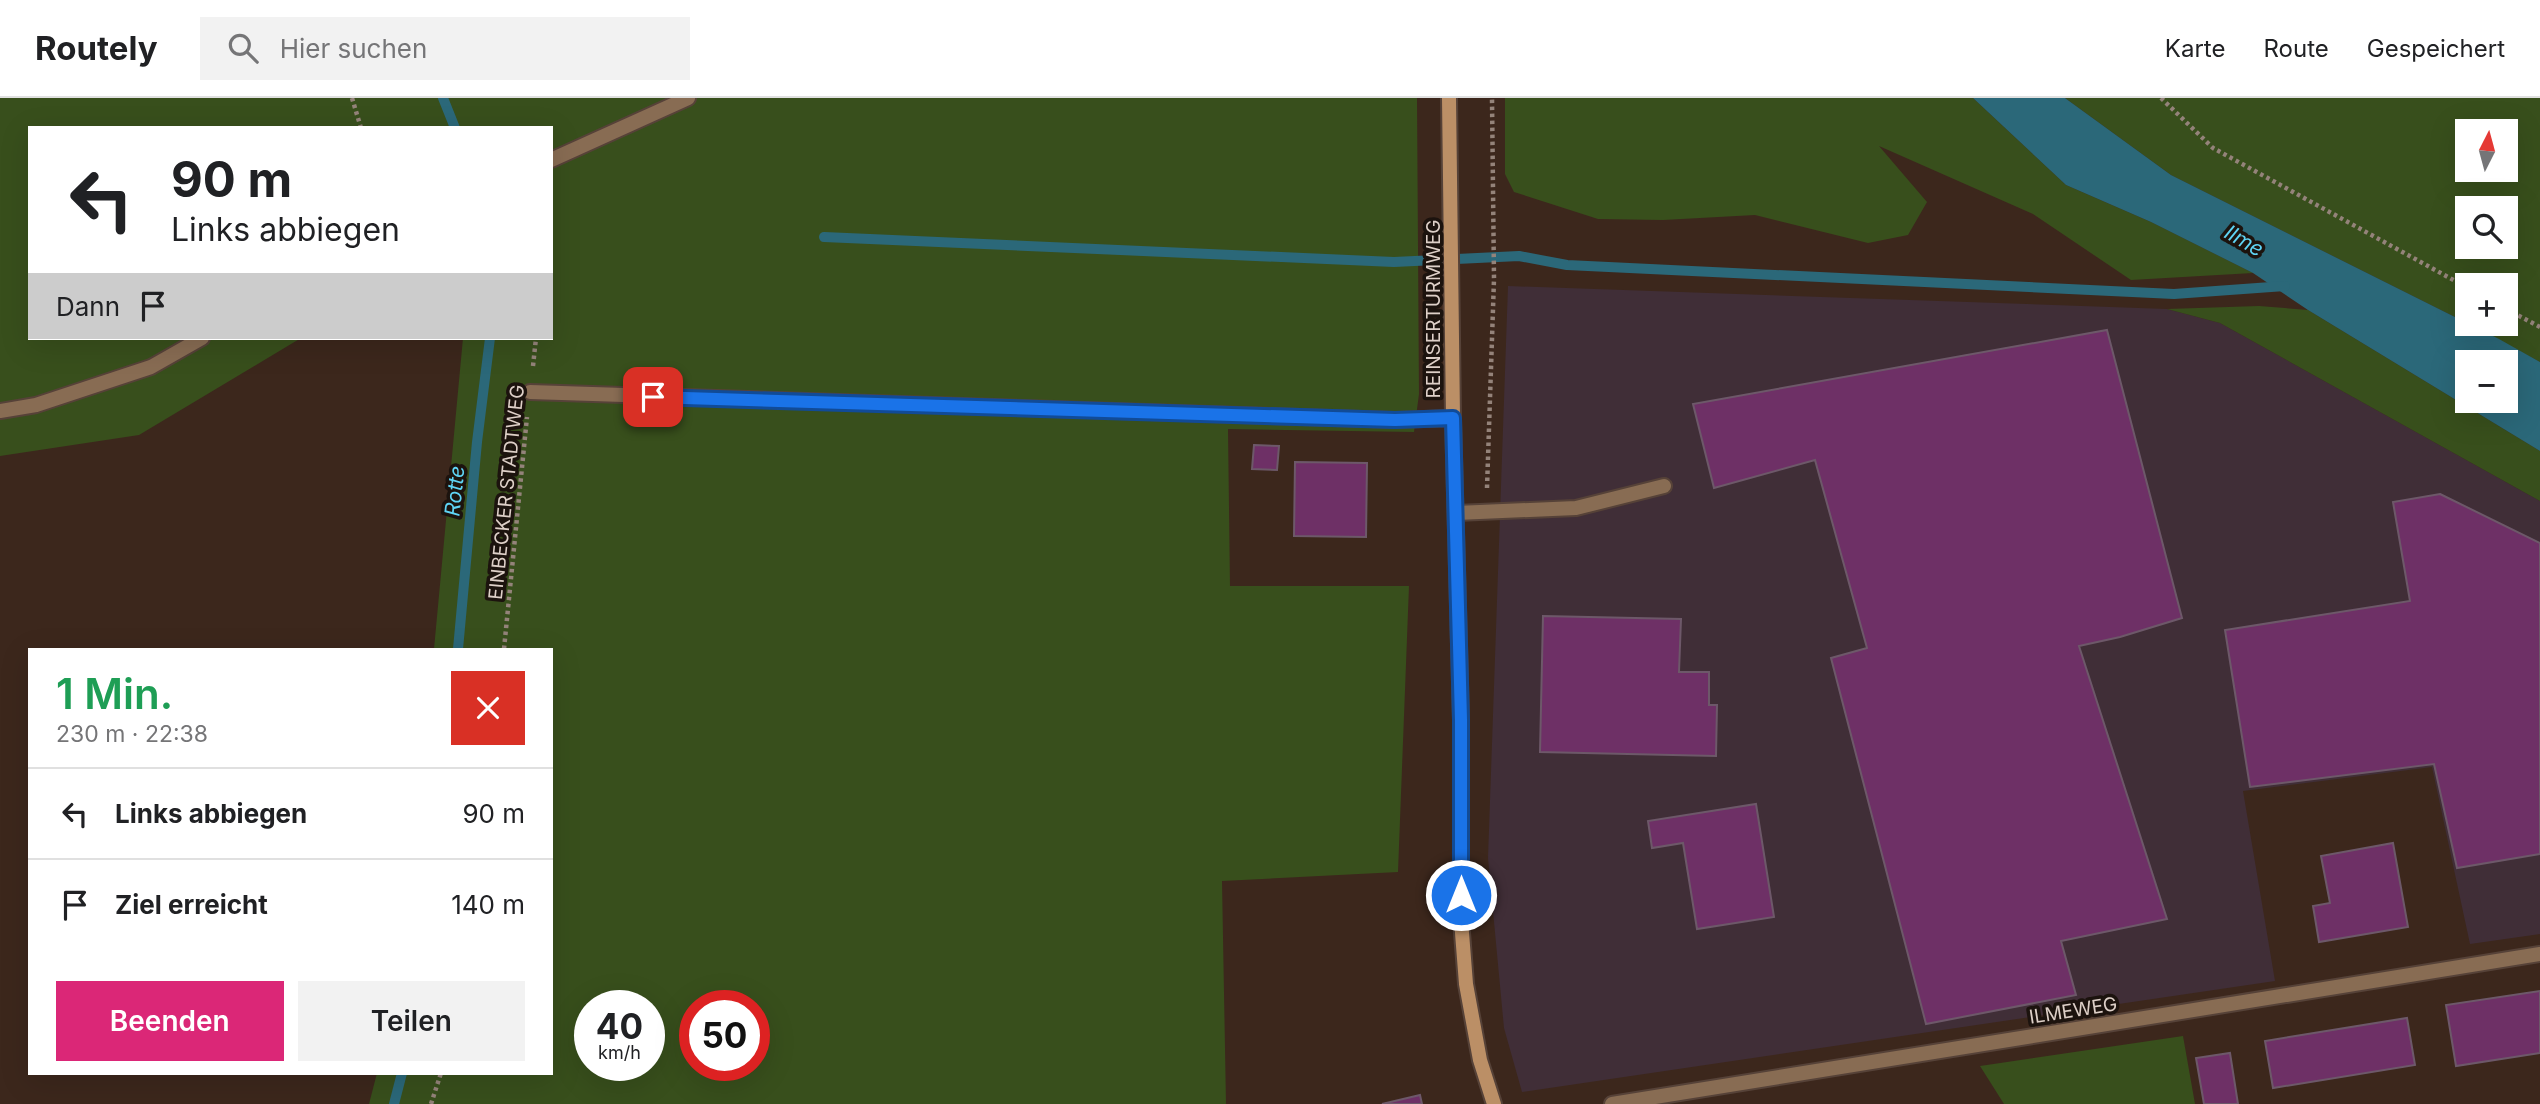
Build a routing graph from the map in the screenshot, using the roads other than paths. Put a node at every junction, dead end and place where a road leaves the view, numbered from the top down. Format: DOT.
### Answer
graph roads {
  1 [pos="688,98"];
  2 [pos="1449,98"];
  3 [pos="553,159"];
  4 [pos="199,340"];
  5 [pos="530,392"];
  6 [pos="0,411"];
  7 [pos="1453,418"];
  8 [pos="1664,486"];
  9 [pos="1456,513"];
  10 [pos="2540,954"];
  11 [pos="1493,1104"];
  12 [pos="1612,1104"];
  1 -- 3 [label="street"];
  2 -- 7 [label="main road, REINSERTURMWEG"];
  4 -- 6 [label="street"];
  5 -- 7 [label="street"];
  7 -- 9 [label="main road, REINSERTURMWEG"];
  8 -- 9 [label="street"];
  9 -- 11 [label="main road, REINSERTURMWEG"];
  10 -- 12 [label="street, ILMEWEG"];
}
